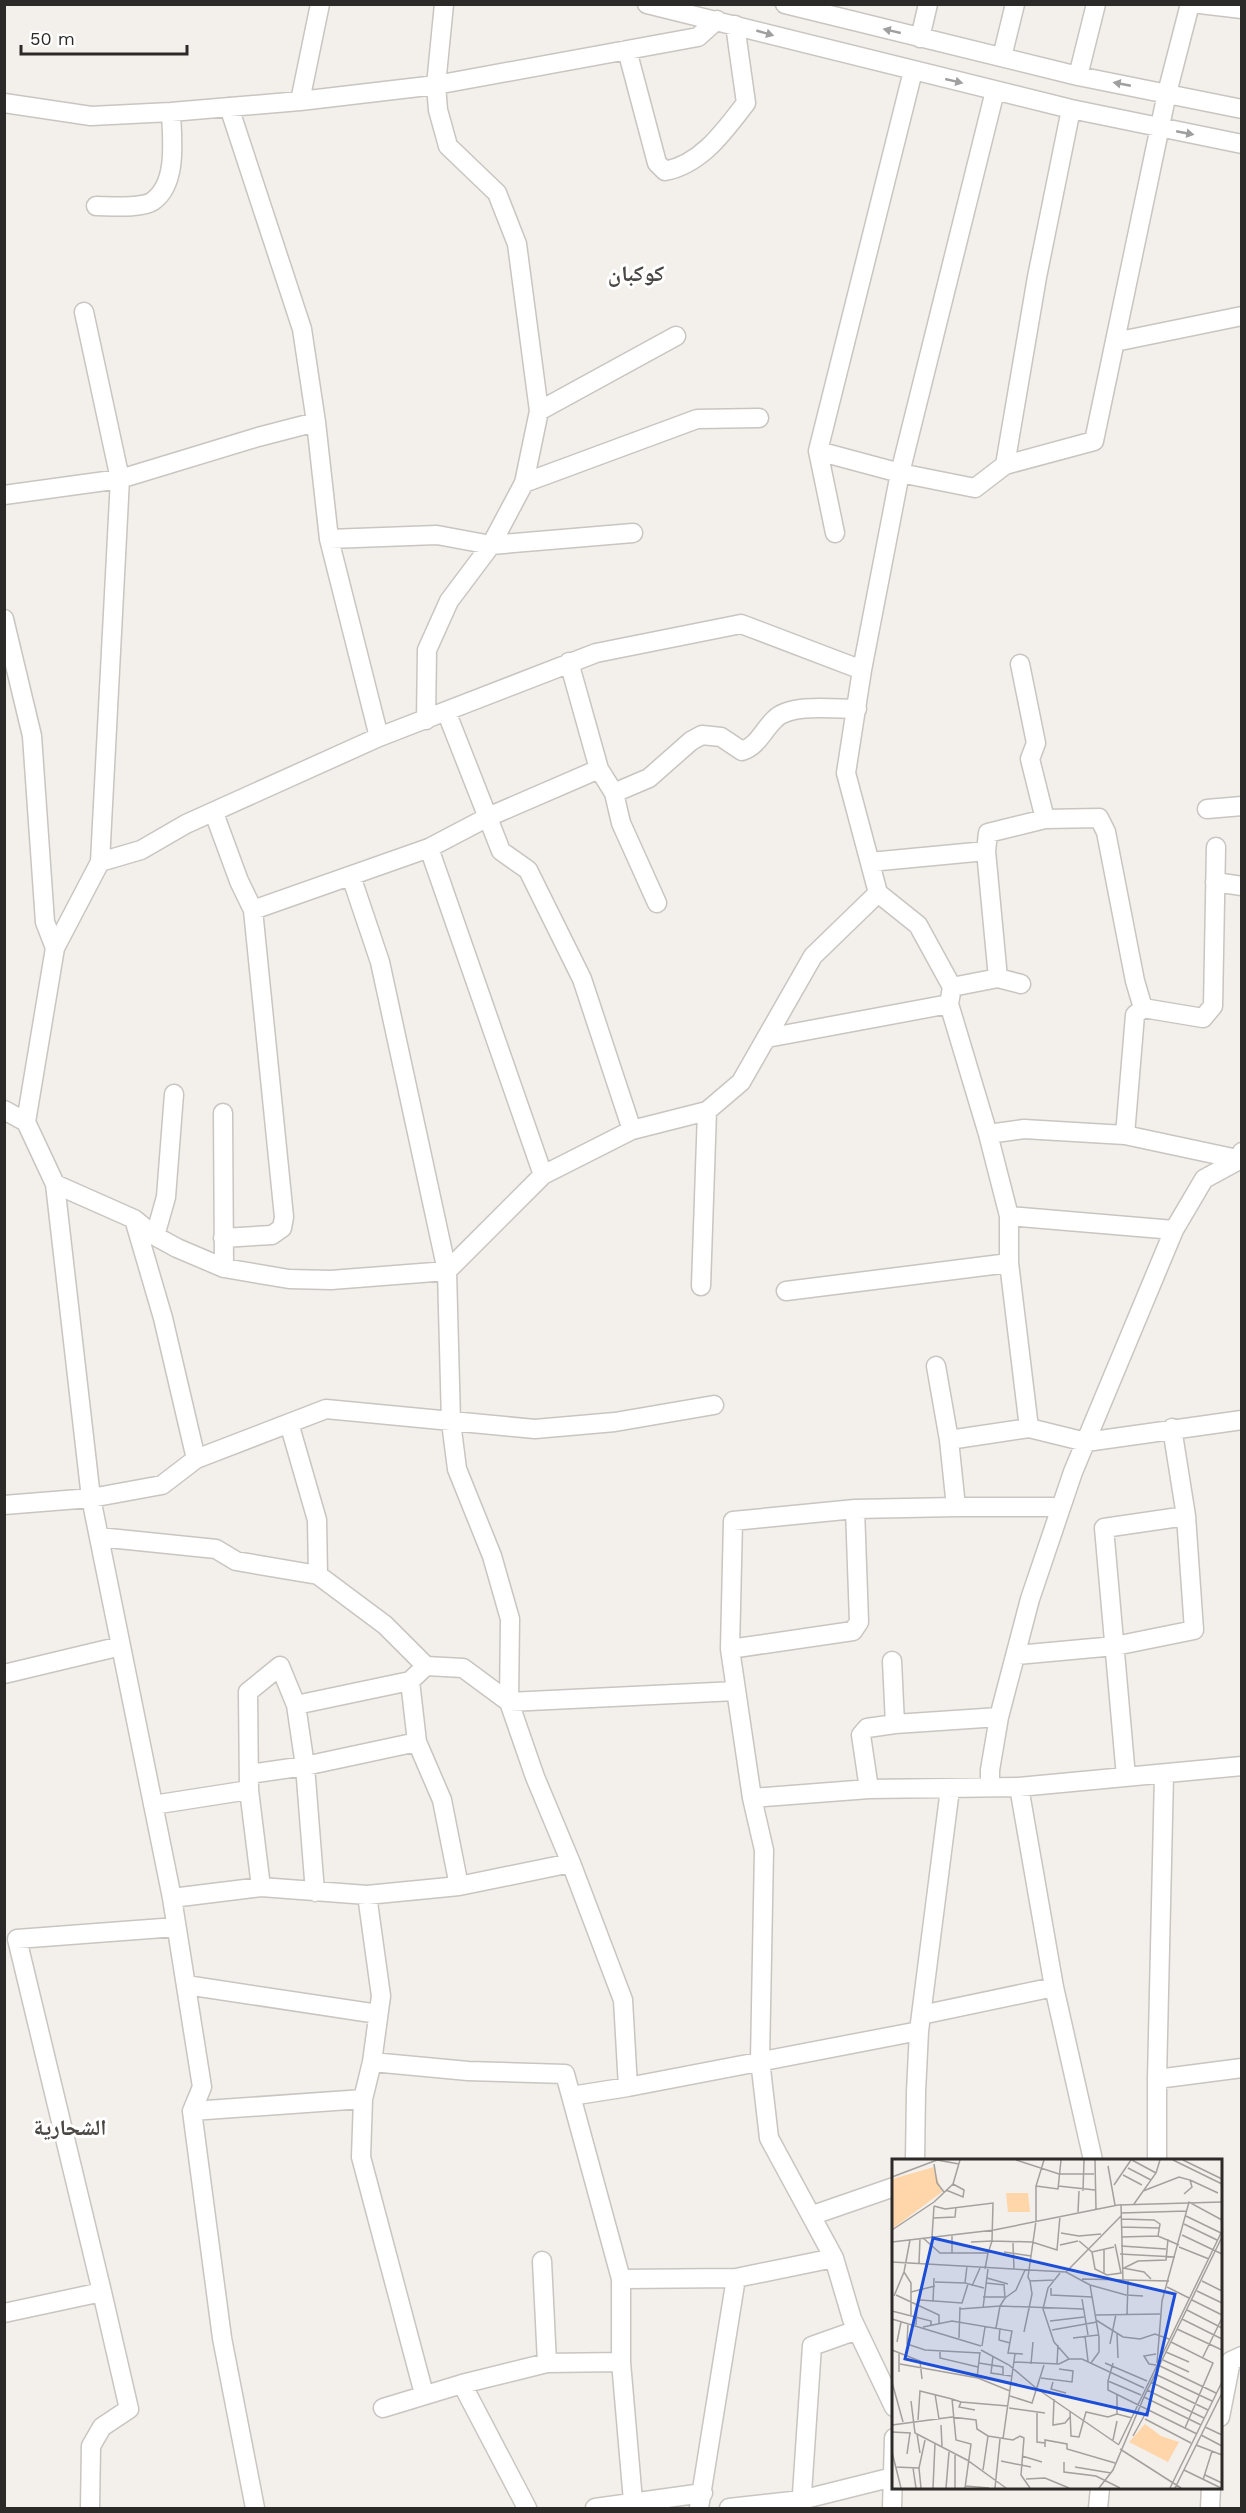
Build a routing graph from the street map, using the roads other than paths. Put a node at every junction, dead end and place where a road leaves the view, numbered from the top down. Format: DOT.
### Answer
graph roads {
  1 [pos="320,4"];
  2 [pos="444,4"];
  3 [pos="647,4"];
  4 [pos="785,4"];
  5 [pos="928,4"];
  6 [pos="1015,4"];
  7 [pos="1096,4"];
  8 [pos="1190,4"];
  9 [pos="1200,4"];
  10 [pos="1242,9"];
  11 [pos="830,10"];
  12 [pos="717,20"];
  13 [pos="735,25"];
  14 [pos="920,38"];
  15 [pos="627,50"];
  16 [pos="1002,57"];
  17 [pos="913,71"];
  18 [pos="1078,75"];
  19 [pos="436,85"];
  20 [pos="995,91"];
  21 [pos="1167,93"];
  22 [pos="300,101"];
  23 [pos="4,103"];
  24 [pos="229,107"];
  25 [pos="1071,109"];
  26 [pos="1242,109"];
  27 [pos="171,112"];
  28 [pos="1160,128"];
  29 [pos="1242,144"];
  30 [pos="96,206"];
  31 [pos="84,312"];
  32 [pos="1242,316"];
  33 [pos="676,336"];
  34 [pos="1115,342"];
  35 [pos="539,411"];
  36 [pos="759,418"];
  37 [pos="316,422"];
  38 [pos="818,451"];
  39 [pos="1005,465"];
  40 [pos="900,473"];
  41 [pos="120,479"];
  42 [pos="524,483"];
  43 [pos="4,495"];
  44 [pos="633,533"];
  45 [pos="835,533"];
  46 [pos="329,539"];
  47 [pos="491,545"];
  48 [pos="4,619"];
  49 [pos="568,662"];
  50 [pos="1020,664"];
  51 [pos="862,670"];
  52 [pos="857,709"];
  53 [pos="446,711"];
  54 [pos="426,720"];
  55 [pos="379,737"];
  56 [pos="599,769"];
  57 [pos="614,793"];
  58 [pos="1242,806"];
  59 [pos="1207,809"];
  60 [pos="214,813"];
  61 [pos="488,817"];
  62 [pos="1046,819"];
  63 [pos="1216,847"];
  64 [pos="429,848"];
  65 [pos="986,851"];
  66 [pos="100,862"];
  67 [pos="870,862"];
  68 [pos="351,876"];
  69 [pos="1215,882"];
  70 [pos="1242,886"];
  71 [pos="878,893"];
  72 [pos="657,903"];
  73 [pos="253,910"];
  74 [pos="55,948"];
  75 [pos="998,978"];
  76 [pos="1022,984"];
  77 [pos="950,996"];
  78 [pos="1143,1008"];
  79 [pos="766,1038"];
  80 [pos="174,1094"];
  81 [pos="4,1110"];
  82 [pos="707,1111"];
  83 [pos="223,1113"];
  84 [pos="27,1122"];
  85 [pos="632,1131"];
  86 [pos="988,1134"];
  87 [pos="1125,1135"];
  88 [pos="1241,1157"];
  89 [pos="543,1175"];
  90 [pos="55,1184"];
  91 [pos="1008,1216"];
  92 [pos="134,1219"];
  93 [pos="1174,1230"];
  94 [pos="155,1236"];
  95 [pos="223,1238"];
  96 [pos="1009,1263"];
  97 [pos="224,1268"];
  98 [pos="447,1271"];
  99 [pos="701,1286"];
  100 [pos="786,1291"];
  101 [pos="936,1366"];
  102 [pos="714,1405"];
  103 [pos="1242,1420"];
  104 [pos="452,1422"];
  105 [pos="289,1423"];
  106 [pos="1029,1428"];
  107 [pos="1172,1428"];
  108 [pos="949,1440"];
  109 [pos="1086,1442"];
  110 [pos="196,1459"];
  111 [pos="91,1498"];
  112 [pos="4,1504"];
  113 [pos="956,1507"];
  114 [pos="1061,1507"];
  115 [pos="855,1509"];
  116 [pos="1186,1516"];
  117 [pos="99,1538"];
  118 [pos="318,1575"];
  119 [pos="121,1646"];
  120 [pos="1114,1646"];
  121 [pos="730,1649"];
  122 [pos="1017,1655"];
  123 [pos="892,1661"];
  124 [pos="426,1665"];
  125 [pos="4,1674"];
  126 [pos="410,1681"];
  127 [pos="736,1691"];
  128 [pos="509,1702"];
  129 [pos="296,1705"];
  130 [pos="999,1717"];
  131 [pos="896,1724"];
  132 [pos="417,1742"];
  133 [pos="304,1766"];
  134 [pos="1242,1766"];
  135 [pos="1164,1774"];
  136 [pos="1126,1777"];
  137 [pos="249,1782"];
  138 [pos="1019,1787"];
  139 [pos="869,1788"];
  140 [pos="990,1788"];
  141 [pos="950,1789"];
  142 [pos="752,1798"];
  143 [pos="153,1805"];
  144 [pos="572,1863"];
  145 [pos="459,1886"];
  146 [pos="261,1887"];
  147 [pos="315,1892"];
  148 [pos="367,1894"];
  149 [pos="172,1898"];
  150 [pos="176,1927"];
  151 [pos="11,1933"];
  152 [pos="186,1985"];
  153 [pos="1054,1988"];
  154 [pos="378,2014"];
  155 [pos="920,2023"];
  156 [pos="760,2060"];
  157 [pos="372,2062"];
  158 [pos="1242,2068"];
  159 [pos="1157,2079"];
  160 [pos="628,2087"];
  161 [pos="572,2096"];
  162 [pos="363,2099"];
  163 [pos="192,2111"];
  164 [pos="915,2159"];
  165 [pos="1093,2159"];
  166 [pos="1157,2159"];
  167 [pos="892,2188"];
  168 [pos="813,2215"];
  169 [pos="834,2258"];
  170 [pos="542,2261"];
  171 [pos="736,2278"];
  172 [pos="621,2279"];
  173 [pos="102,2292"];
  174 [pos="4,2313"];
  175 [pos="857,2330"];
  176 [pos="1242,2356"];
  177 [pos="621,2362"];
  178 [pos="547,2363"];
  179 [pos="462,2384"];
  180 [pos="424,2394"];
  181 [pos="892,2403"];
  182 [pos="383,2408"];
  183 [pos="1222,2411"];
  184 [pos="892,2477"];
  185 [pos="893,2489"];
  186 [pos="1100,2489"];
  187 [pos="1211,2489"];
  188 [pos="701,2500"];
  189 [pos="633,2501"];
  190 [pos="801,2504"];
  191 [pos="90,2508"];
  192 [pos="255,2508"];
  193 [pos="527,2508"];
  194 [pos="596,2508"];
  195 [pos="729,2508"];
  196 [pos="892,2508"];
  197 [pos="1098,2508"];
  198 [pos="1210,2508"];
  1 -- 22 [label="street"];
  2 -- 19 [label="street"];
  3 -- 12 [label="street"];
  4 -- 11 [label="street"];
  5 -- 14 [label="street"];
  6 -- 16 [label="street"];
  7 -- 18 [label="street"];
  8 -- 21 [label="street"];
  9 -- 10 [label="street"];
  14 -- 11 [label="street, one-way"];
  12 -- 13 [label="street"];
  12 -- 15 [label="street"];
  13 -- 15 [label="street"];
  13 -- 17 [label="street, one-way"];
  14 -- 16 [label="street"];
  15 -- 19 [label="street"];
  16 -- 18 [label="street"];
  17 -- 20 [label="street, one-way"];
  17 -- 38 [label="street"];
  21 -- 18 [label="street, one-way"];
  19 -- 22 [label="street"];
  19 -- 35 [label="street"];
  20 -- 25 [label="street"];
  20 -- 40 [label="street"];
  21 -- 26 [label="street"];
  21 -- 28 [label="street"];
  22 -- 24 [label="street"];
  23 -- 27 [label="street"];
  24 -- 27 [label="street"];
  24 -- 37 [label="street"];
  25 -- 28 [label="street"];
  25 -- 39 [label="street"];
  27 -- 30 [label="street"];
  28 -- 29 [label="street, one-way"];
  28 -- 34 [label="street"];
  31 -- 41 [label="street"];
  32 -- 34 [label="street"];
  33 -- 35 [label="street"];
  34 -- 39 [label="street"];
  35 -- 42 [label="street"];
  36 -- 42 [label="street"];
  37 -- 41 [label="street"];
  37 -- 46 [label="street"];
  38 -- 40 [label="street"];
  38 -- 45 [label="street"];
  39 -- 40 [label="street"];
  40 -- 51 [label="street"];
  41 -- 43 [label="street"];
  41 -- 66 [label="street"];
  42 -- 47 [label="street"];
  44 -- 47 [label="street"];
  46 -- 47 [label="street"];
  46 -- 55 [label="street"];
  47 -- 54 [label="street"];
  48 -- 74 [label="street"];
  49 -- 51 [label="street"];
  49 -- 53 [label="street"];
  49 -- 56 [label="street"];
  50 -- 62 [label="street"];
  51 -- 52 [label="street"];
  52 -- 57 [label="street"];
  52 -- 67 [label="street"];
  53 -- 54 [label="street"];
  53 -- 61 [label="street"];
  54 -- 55 [label="street"];
  55 -- 60 [label="street"];
  56 -- 57 [label="street"];
  56 -- 61 [label="street"];
  57 -- 72 [label="street"];
  58 -- 59 [label="street"];
  60 -- 66 [label="street"];
  60 -- 73 [label="street"];
  61 -- 64 [label="street"];
  61 -- 85 [label="street"];
  62 -- 65 [label="street"];
  62 -- 78 [label="street"];
  63 -- 69 [label="street"];
  64 -- 68 [label="street"];
  64 -- 89 [label="street"];
  65 -- 67 [label="street"];
  65 -- 75 [label="street"];
  66 -- 74 [label="street"];
  67 -- 71 [label="street"];
  68 -- 73 [label="street"];
  68 -- 98 [label="street"];
  69 -- 70 [label="street"];
  69 -- 78 [label="street"];
  71 -- 77 [label="street"];
  71 -- 79 [label="street"];
  73 -- 95 [label="street"];
  74 -- 84 [label="street"];
  75 -- 76 [label="street"];
  75 -- 77 [label="street"];
  77 -- 79 [label="street"];
  77 -- 86 [label="street"];
  78 -- 87 [label="street"];
  79 -- 82 [label="street"];
  80 -- 94 [label="street"];
  81 -- 84 [label="street"];
  82 -- 85 [label="street"];
  82 -- 99 [label="street"];
  83 -- 95 [label="street"];
  84 -- 90 [label="street"];
  85 -- 89 [label="street"];
  86 -- 87 [label="street"];
  86 -- 91 [label="street"];
  87 -- 88 [label="street"];
  88 -- 93 [label="street"];
  89 -- 98 [label="street"];
  90 -- 92 [label="street"];
  90 -- 111 [label="street"];
  91 -- 93 [label="street"];
  91 -- 96 [label="street"];
  92 -- 94 [label="street"];
  92 -- 110 [label="street"];
  93 -- 109 [label="street"];
  94 -- 97 [label="street"];
  95 -- 97 [label="street"];
  96 -- 100 [label="street"];
  96 -- 106 [label="street"];
  97 -- 98 [label="street"];
  98 -- 104 [label="street"];
  101 -- 108 [label="street"];
  102 -- 104 [label="street"];
  103 -- 107 [label="street"];
  104 -- 105 [label="street"];
  104 -- 128 [label="street"];
  105 -- 110 [label="street"];
  105 -- 118 [label="street"];
  106 -- 108 [label="street"];
  106 -- 109 [label="street"];
  107 -- 109 [label="street"];
  107 -- 116 [label="street"];
  108 -- 113 [label="street"];
  109 -- 114 [label="street"];
  110 -- 111 [label="street"];
  111 -- 112 [label="street"];
  111 -- 117 [label="street"];
  113 -- 114 [label="street"];
  113 -- 115 [label="street"];
  114 -- 122 [label="street"];
  115 -- 121 [label="street"];
  115 -- 121 [label="street"];
  116 -- 120 [label="street"];
  116 -- 120 [label="street"];
  117 -- 118 [label="street"];
  117 -- 119 [label="street"];
  118 -- 124 [label="street"];
  119 -- 125 [label="street"];
  119 -- 143 [label="street"];
  120 -- 122 [label="street"];
  120 -- 136 [label="street"];
  121 -- 127 [label="street"];
  122 -- 130 [label="street"];
  123 -- 131 [label="street"];
  124 -- 126 [label="street"];
  124 -- 128 [label="street"];
  126 -- 129 [label="street"];
  126 -- 132 [label="street"];
  127 -- 128 [label="street"];
  127 -- 142 [label="street"];
  128 -- 144 [label="street"];
  129 -- 133 [label="street"];
  129 -- 137 [label="street"];
  130 -- 131 [label="street"];
  130 -- 140 [label="street"];
  131 -- 139 [label="street"];
  132 -- 133 [label="street"];
  132 -- 145 [label="street"];
  133 -- 137 [label="street"];
  133 -- 147 [label="street"];
  134 -- 135 [label="street"];
  135 -- 136 [label="street"];
  135 -- 159 [label="street"];
  136 -- 138 [label="street"];
  137 -- 143 [label="street"];
  137 -- 146 [label="street"];
  138 -- 140 [label="street"];
  138 -- 153 [label="street"];
  139 -- 141 [label="street"];
  139 -- 142 [label="street"];
  140 -- 141 [label="street"];
  141 -- 155 [label="street"];
  142 -- 156 [label="street"];
  143 -- 149 [label="street"];
  144 -- 145 [label="street"];
  144 -- 160 [label="street"];
  145 -- 148 [label="street"];
  146 -- 147 [label="street"];
  146 -- 149 [label="street"];
  147 -- 148 [label="street"];
  148 -- 154 [label="street"];
  149 -- 150 [label="street"];
  150 -- 151 [label="street"];
  150 -- 152 [label="street"];
  151 -- 173 [label="street"];
  152 -- 154 [label="street"];
  152 -- 163 [label="street"];
  153 -- 155 [label="street"];
  153 -- 165 [label="street"];
  154 -- 157 [label="street"];
  155 -- 156 [label="street"];
  155 -- 164 [label="street"];
  156 -- 160 [label="street"];
  156 -- 168 [label="street"];
  157 -- 161 [label="street"];
  157 -- 162 [label="street"];
  158 -- 159 [label="street"];
  159 -- 166 [label="street"];
  160 -- 161 [label="street"];
  161 -- 172 [label="street"];
  162 -- 163 [label="street"];
  162 -- 180 [label="street"];
  163 -- 192 [label="street"];
  167 -- 168 [label="street"];
  168 -- 169 [label="street"];
  169 -- 171 [label="street"];
  169 -- 175 [label="street"];
  170 -- 178 [label="street"];
  171 -- 172 [label="street"];
  171 -- 188 [label="street"];
  172 -- 177 [label="street"];
  173 -- 174 [label="street"];
  173 -- 191 [label="street"];
  175 -- 181 [label="street"];
  175 -- 190 [label="street"];
  176 -- 183 [label="street"];
  177 -- 178 [label="street"];
  177 -- 189 [label="street"];
  178 -- 179 [label="street"];
  179 -- 180 [label="street"];
  179 -- 193 [label="street"];
  180 -- 182 [label="street"];
  184 -- 190 [label="street"];
  185 -- 196 [label="street"];
  186 -- 197 [label="street"];
  187 -- 198 [label="street"];
  188 -- 189 [label="street"];
  189 -- 194 [label="street"];
  190 -- 195 [label="street"];
}
